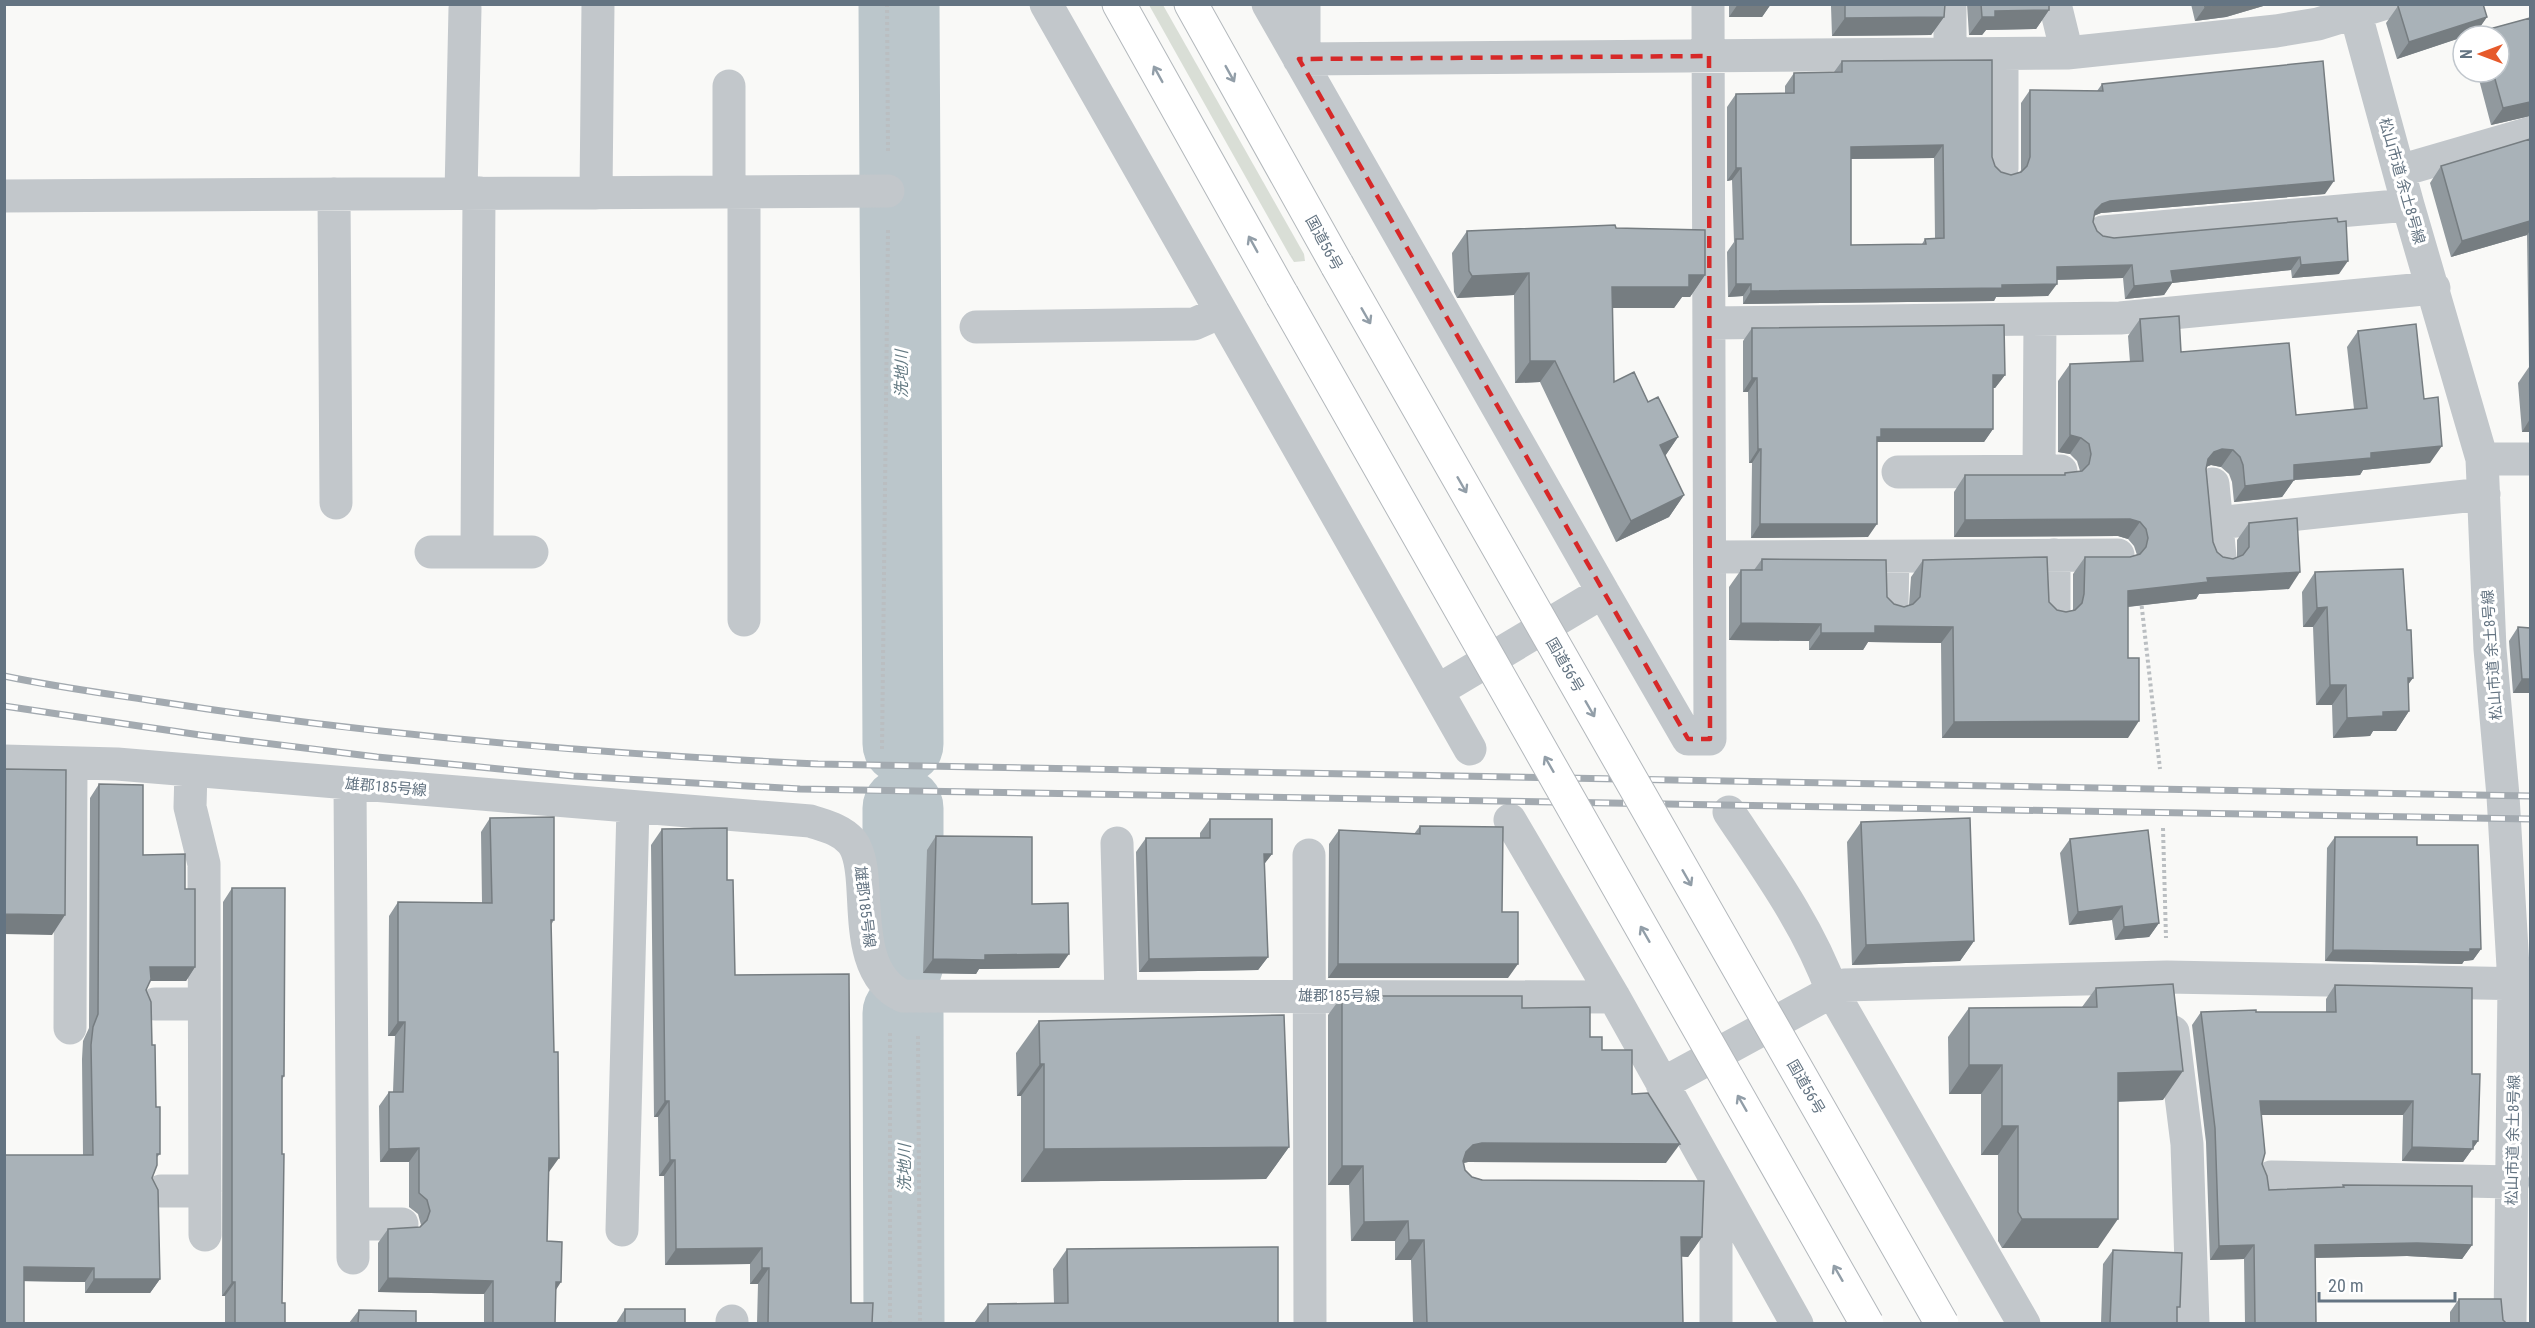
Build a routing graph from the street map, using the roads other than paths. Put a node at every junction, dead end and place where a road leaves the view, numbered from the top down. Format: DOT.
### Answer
graph roads {
  1 [pos="598,4"];
  2 [pos="1046,4"];
  3 [pos="1119,4"];
  4 [pos="1191,4"];
  5 [pos="1268,4"];
  6 [pos="1304,4"];
  7 [pos="1708,4"];
  8 [pos="1950,4"];
  9 [pos="2055,4"];
  10 [pos="2364,7"];
  11 [pos="465,8"];
  12 [pos="2067,53"];
  13 [pos="1950,54"];
  14 [pos="2002,54"];
  15 [pos="1709,56"];
  16 [pos="1301,58"];
  17 [pos="729,86"];
  18 [pos="2530,133"];
  19 [pos="2002,170"];
  20 [pos="2399,171"];
  21 [pos="888,191"];
  22 [pos="737,192"];
  23 [pos="470,193"];
  24 [pos="596,193"];
  25 [pos="334,194"];
  26 [pos="4,196"];
  27 [pos="2408,205"];
  28 [pos="2103,232"];
  29 [pos="2434,288"];
  30 [pos="1221,312"];
  31 [pos="2040,319"];
  32 [pos="1709,323"];
  33 [pos="976,327"];
  34 [pos="2482,459"];
  35 [pos="2530,459"];
  36 [pos="1898,472"];
  37 [pos="2213,484"];
  38 [pos="2484,494"];
  39 [pos="336,503"];
  40 [pos="2217,524"];
  41 [pos="431,552"];
  42 [pos="477,552"];
  43 [pos="532,552"];
  44 [pos="2054,555"];
  45 [pos="2118,555"];
  46 [pos="1710,557"];
  47 [pos="1893,557"];
  48 [pos="2220,557"];
  49 [pos="1603,592"];
  50 [pos="1892,605"];
  51 [pos="2054,610"];
  52 [pos="744,620"];
  53 [pos="1437,691"];
  54 [pos="1470,749"];
  55 [pos="4,761"];
  56 [pos="71,763"];
  57 [pos="191,771"];
  58 [pos="351,784"];
  59 [pos="633,807"];
  60 [pos="1729,812"];
  61 [pos="1510,820"];
  62 [pos="1117,843"];
  63 [pos="1310,855"];
  64 [pos="2167,977"];
  65 [pos="2522,984"];
  66 [pos="1832,991"];
  67 [pos="1121,996"];
  68 [pos="1309,996"];
  69 [pos="1614,997"];
  70 [pos="155,1004"];
  71 [pos="204,1004"];
  72 [pos="69,1028"];
  73 [pos="1662,1084"];
  74 [pos="2522,1147"];
  75 [pos="2271,1177"];
  76 [pos="1681,1182"];
  77 [pos="1716,1182"];
  78 [pos="2513,1182"];
  79 [pos="161,1191"];
  80 [pos="205,1191"];
  81 [pos="353,1224"];
  82 [pos="402,1224"];
  83 [pos="622,1230"];
  84 [pos="205,1235"];
  85 [pos="353,1258"];
  86 [pos="1310,1323"];
  87 [pos="1716,1323"];
  88 [pos="1797,1323"];
  89 [pos="1867,1323"];
  90 [pos="1942,1323"];
  91 [pos="2024,1323"];
  92 [pos="2193,1323"];
  93 [pos="2510,1323"];
  1 -- 24 [label="street"];
  2 -- 30 [label="street"];
  89 -- 3 [label="highway, one-way, bridge"];
  4 -- 90 [label="highway, 国道56号, one-way, bridge"];
  5 -- 16 [label="street"];
  6 -- 16 [label="street"];
  7 -- 15 [label="street"];
  8 -- 13 [label="street"];
  9 -- 12 [label="street"];
  10 -- 12 [label="street"];
  10 -- 20 [label="street, 松山市道 余土8号線"];
  11 -- 23 [label="street"];
  12 -- 14 [label="street"];
  13 -- 14 [label="street"];
  13 -- 15 [label="street"];
  14 -- 19 [label="street"];
  15 -- 16 [label="street"];
  15 -- 32 [label="street"];
  16 -- 49 [label="street"];
  17 -- 22 [label="street"];
  18 -- 20 [label="street"];
  20 -- 27 [label="street, 松山市道 余土8号線"];
  21 -- 22 [label="street"];
  22 -- 24 [label="street"];
  22 -- 52 [label="street"];
  23 -- 24 [label="street"];
  23 -- 25 [label="street"];
  23 -- 42 [label="street"];
  25 -- 26 [label="street"];
  25 -- 39 [label="street"];
  27 -- 28 [label="street"];
  27 -- 29 [label="street, 松山市道 余土8号線"];
  29 -- 31 [label="street"];
  29 -- 34 [label="street, 松山市道 余土8号線"];
  30 -- 33 [label="street"];
  30 -- 53 [label="street"];
  31 -- 32 [label="street"];
  31 -- 36 [label="street"];
  32 -- 46 [label="street"];
  34 -- 35 [label="street"];
  34 -- 38 [label="street, 松山市道 余土8号線"];
  37 -- 40 [label="street"];
  38 -- 40 [label="street"];
  38 -- 65 [label="street, 松山市道 余土8号線"];
  40 -- 48 [label="street"];
  41 -- 42 [label="street"];
  42 -- 43 [label="street"];
  44 -- 45 [label="street"];
  44 -- 47 [label="street"];
  44 -- 51 [label="street"];
  46 -- 47 [label="street"];
  46 -- 49 [label="street"];
  47 -- 50 [label="street"];
  49 -- 53 [label="street"];
  53 -- 54 [label="street"];
  55 -- 56 [label="street, 雄郡185号線"];
  56 -- 57 [label="street, 雄郡185号線"];
  56 -- 72 [label="street"];
  57 -- 58 [label="street, 雄郡185号線"];
  57 -- 71 [label="street"];
  58 -- 59 [label="street, 雄郡185号線"];
  58 -- 81 [label="street"];
  59 -- 67 [label="street, 雄郡185号線"];
  59 -- 83 [label="street"];
  60 -- 66 [label="street"];
  61 -- 69 [label="street"];
  62 -- 67 [label="street"];
  63 -- 68 [label="street"];
  64 -- 65 [label="street"];
  64 -- 66 [label="street"];
  64 -- 92 [label="street"];
  65 -- 74 [label="street, 松山市道 余土8号線"];
  66 -- 73 [label="street"];
  66 -- 91 [label="street"];
  67 -- 68 [label="street, 雄郡185号線"];
  68 -- 69 [label="street, 雄郡185号線"];
  68 -- 86 [label="street"];
  69 -- 73 [label="street"];
  70 -- 71 [label="street"];
  71 -- 80 [label="street"];
  73 -- 77 [label="street"];
  74 -- 78 [label="street, 松山市道 余土8号線"];
  75 -- 78 [label="street"];
  76 -- 77 [label="street"];
  77 -- 87 [label="street"];
  77 -- 88 [label="street"];
  78 -- 93 [label="street, 松山市道 余土8号線"];
  79 -- 80 [label="street"];
  80 -- 84 [label="street"];
  81 -- 82 [label="street"];
  81 -- 85 [label="street"];
}
